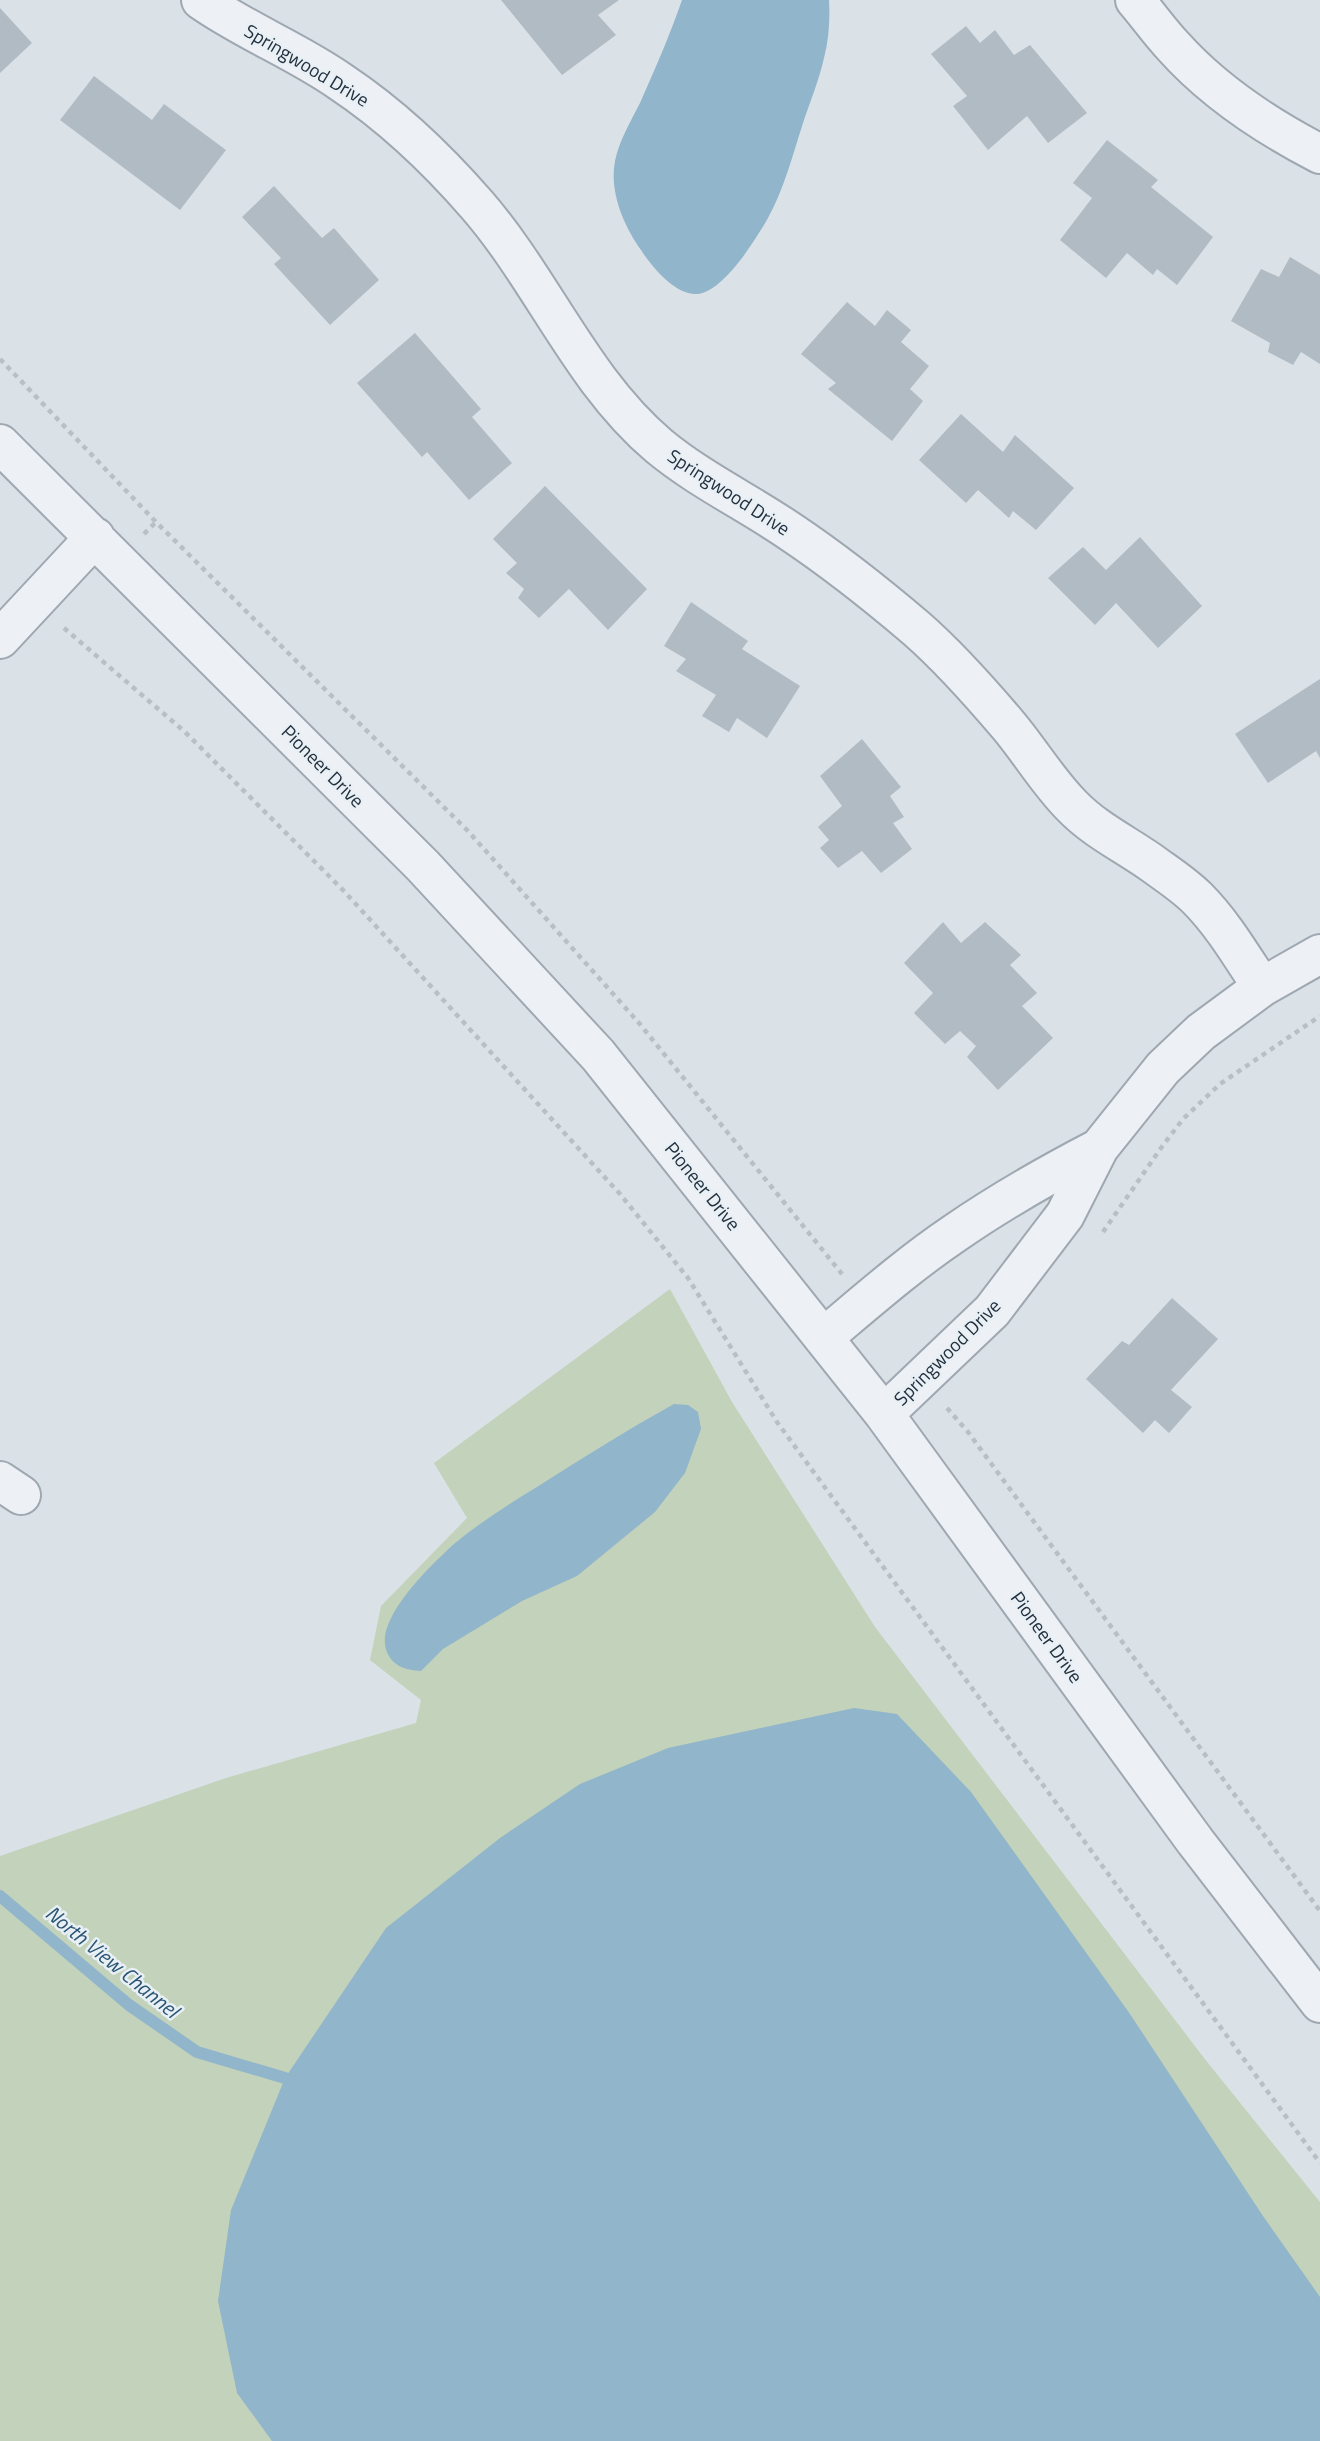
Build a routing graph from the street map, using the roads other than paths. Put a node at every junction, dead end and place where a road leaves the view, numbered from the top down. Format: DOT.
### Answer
graph roads {
  1 [pos="201,0"];
  2 [pos="1135,0"];
  3 [pos="1320,154"];
  4 [pos="0,444"];
  5 [pos="95,537"];
  6 [pos="0,639"];
  7 [pos="1320,954"];
  8 [pos="1262,987"];
  9 [pos="1099,1148"];
  10 [pos="824,1337"];
  11 [pos="884,1414"];
  12 [pos="1320,2003"];
  1 -- 8 [label="street, Springwood Drive"];
  2 -- 3 [label="street"];
  4 -- 5 [label="street, Pioneer Drive"];
  5 -- 6 [label="street"];
  5 -- 10 [label="street, Pioneer Drive"];
  7 -- 8 [label="street, Springwood Drive"];
  8 -- 9 [label="street, Springwood Drive"];
  9 -- 10 [label="street, Springwood Drive"];
  9 -- 11 [label="street, Springwood Drive"];
  10 -- 11 [label="street, Pioneer Drive"];
  11 -- 12 [label="street, Pioneer Drive"];
}
